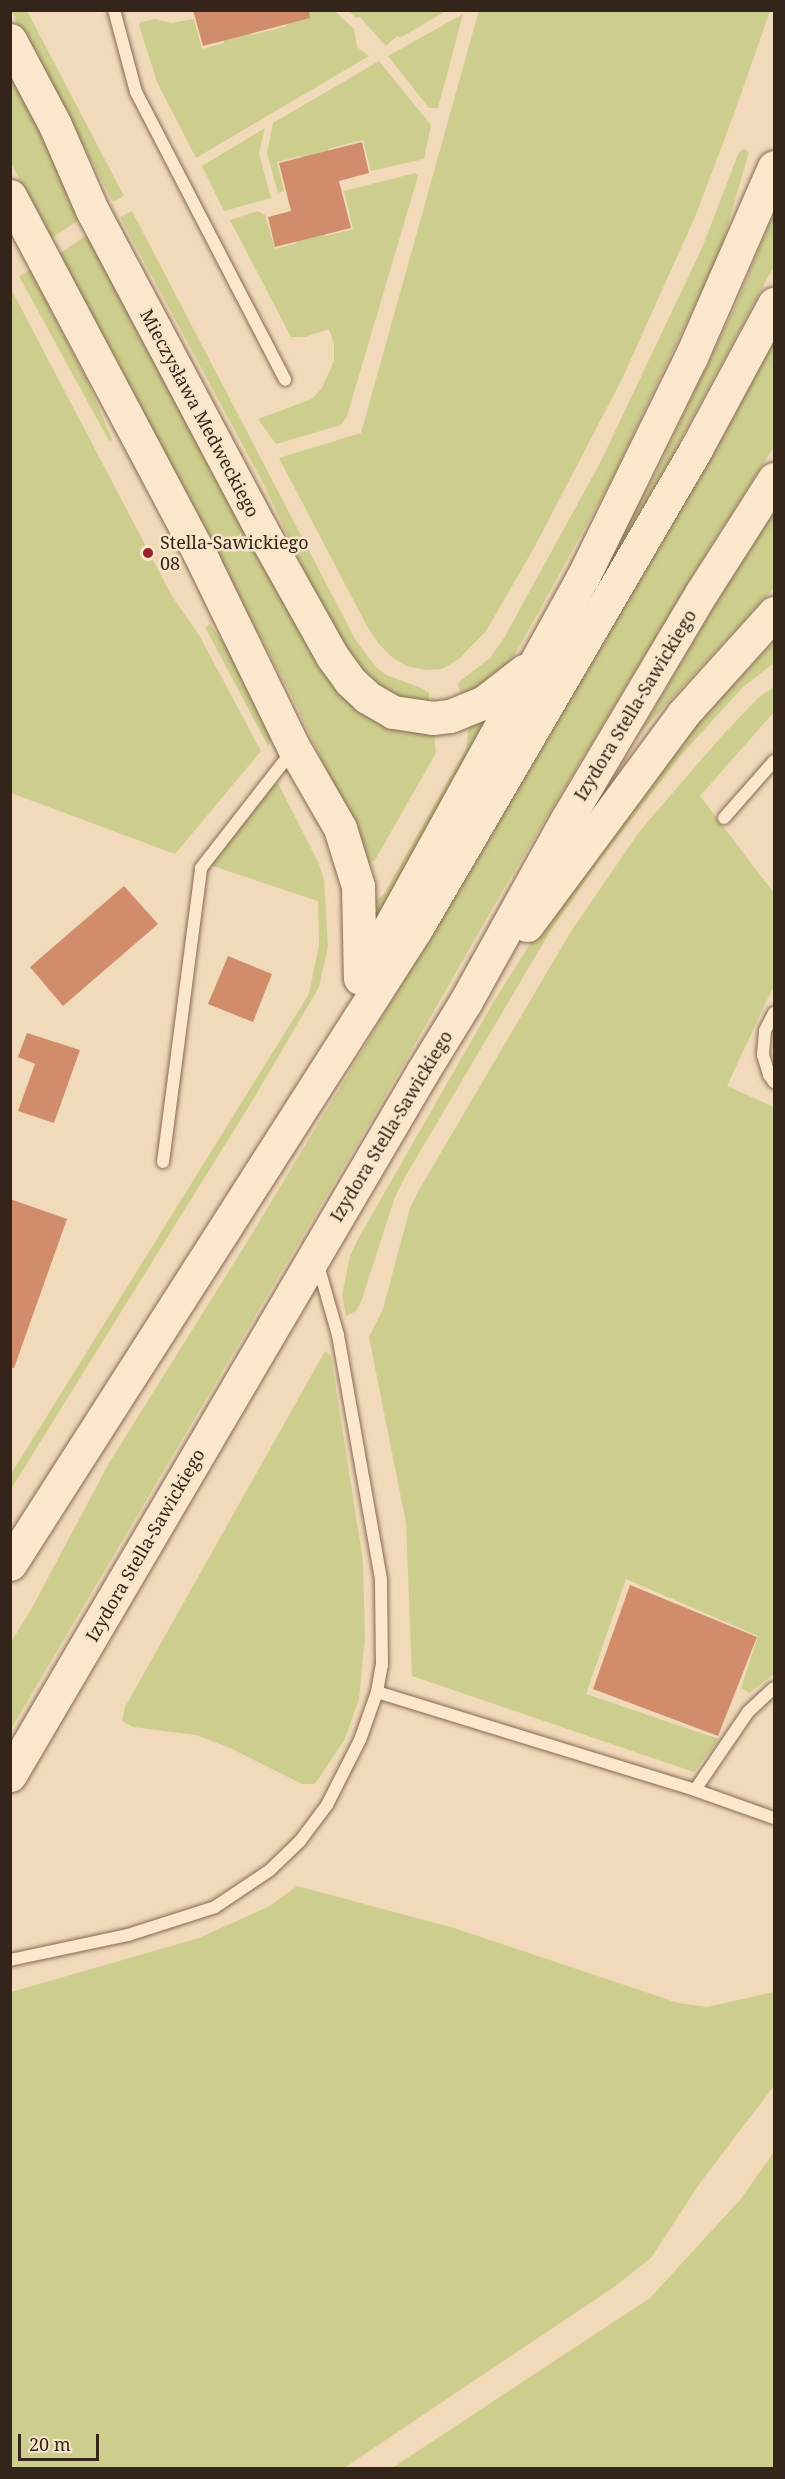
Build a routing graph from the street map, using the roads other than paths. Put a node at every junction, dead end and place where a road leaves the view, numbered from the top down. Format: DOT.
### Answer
graph roads {
  1 [pos="114,10"];
  2 [pos="10,40"];
  3 [pos="774,167"];
  4 [pos="10,196"];
  5 [pos="774,304"];
  6 [pos="285,380"];
  7 [pos="774,479"];
  8 [pos="774,613"];
  9 [pos="538,657"];
  10 [pos="294,748"];
  11 [pos="774,761"];
  12 [pos="724,818"];
  13 [pos="359,983"];
  14 [pos="466,1001"];
  15 [pos="774,1013"];
  16 [pos="348,1031"];
  17 [pos="774,1082"];
  18 [pos="163,1162"];
  19 [pos="315,1255"];
  20 [pos="10,1564"];
  21 [pos="774,1688"];
  22 [pos="377,1692"];
  23 [pos="10,1775"];
  24 [pos="695,1790"];
  25 [pos="774,1818"];
  26 [pos="10,1960"];
  1 -- 6 [label="lane"];
  2 -- 9 [label="main road, Mieczysława Medweckiego"];
  3 -- 9 [label="main road"];
  4 -- 10 [label="main road"];
  5 -- 16 [label="main road"];
  7 -- 14 [label="main road, Izydora Stella-Sawickiego"];
  8 -- 14 [label="main road"];
  9 -- 13 [label="main road"];
  10 -- 13 [label="main road"];
  10 -- 18 [label="lane"];
  11 -- 12 [label="lane"];
  13 -- 16 [label="main road"];
  14 -- 19 [label="main road, Izydora Stella-Sawickiego"];
  15 -- 17 [label="lane"];
  16 -- 20 [label="main road"];
  19 -- 22 [label="lane"];
  19 -- 23 [label="main road, Izydora Stella-Sawickiego"];
  21 -- 24 [label="lane"];
  22 -- 24 [label="lane"];
  22 -- 26 [label="lane"];
  24 -- 25 [label="lane"];
}
